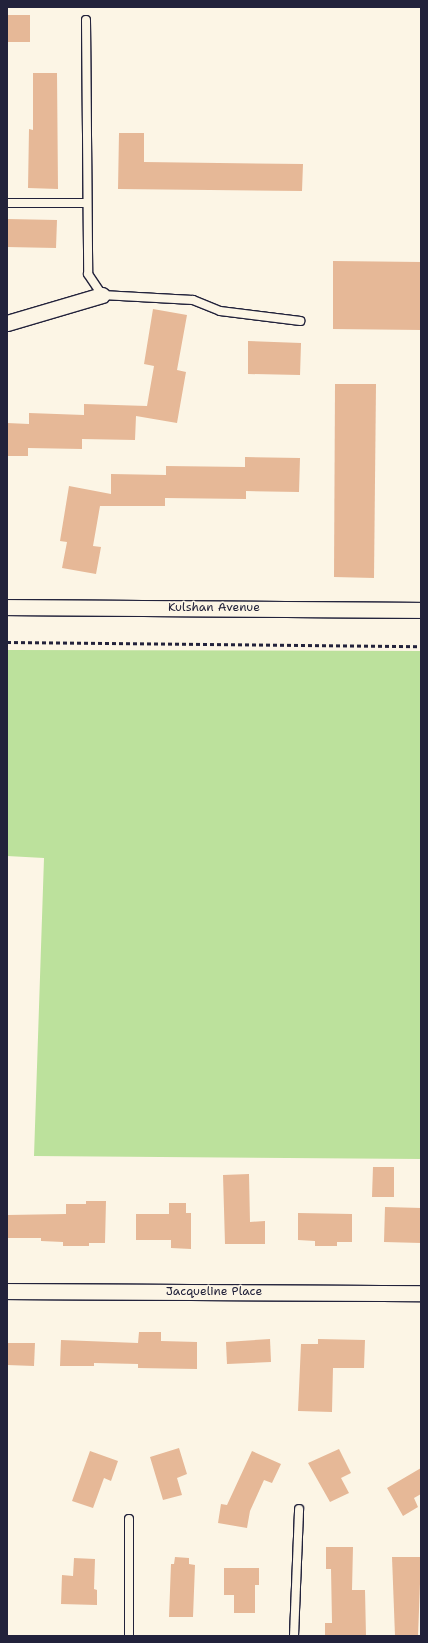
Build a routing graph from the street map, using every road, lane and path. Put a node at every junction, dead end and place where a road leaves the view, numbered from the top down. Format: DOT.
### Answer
graph roads {
  1 [pos="86,20"];
  2 [pos="7,203"];
  3 [pos="87,203"];
  4 [pos="102,295"];
  5 [pos="300,321"];
  6 [pos="7,323"];
  7 [pos="7,607"];
  8 [pos="421,610"];
  9 [pos="7,642"];
  10 [pos="421,646"];
  11 [pos="7,1291"];
  12 [pos="421,1293"];
  13 [pos="299,1509"];
  14 [pos="129,1519"];
  15 [pos="129,1636"];
  16 [pos="294,1636"];
  1 -- 3 [label="lane"];
  2 -- 3 [label="lane"];
  3 -- 4 [label="lane"];
  4 -- 5 [label="lane"];
  4 -- 6 [label="street"];
  7 -- 8 [label="street, Kulshan Avenue"];
  9 -- 10 [label="path"];
  11 -- 12 [label="street, Jacqueline Place"];
  13 -- 16 [label="lane"];
  14 -- 15 [label="lane"];
}
